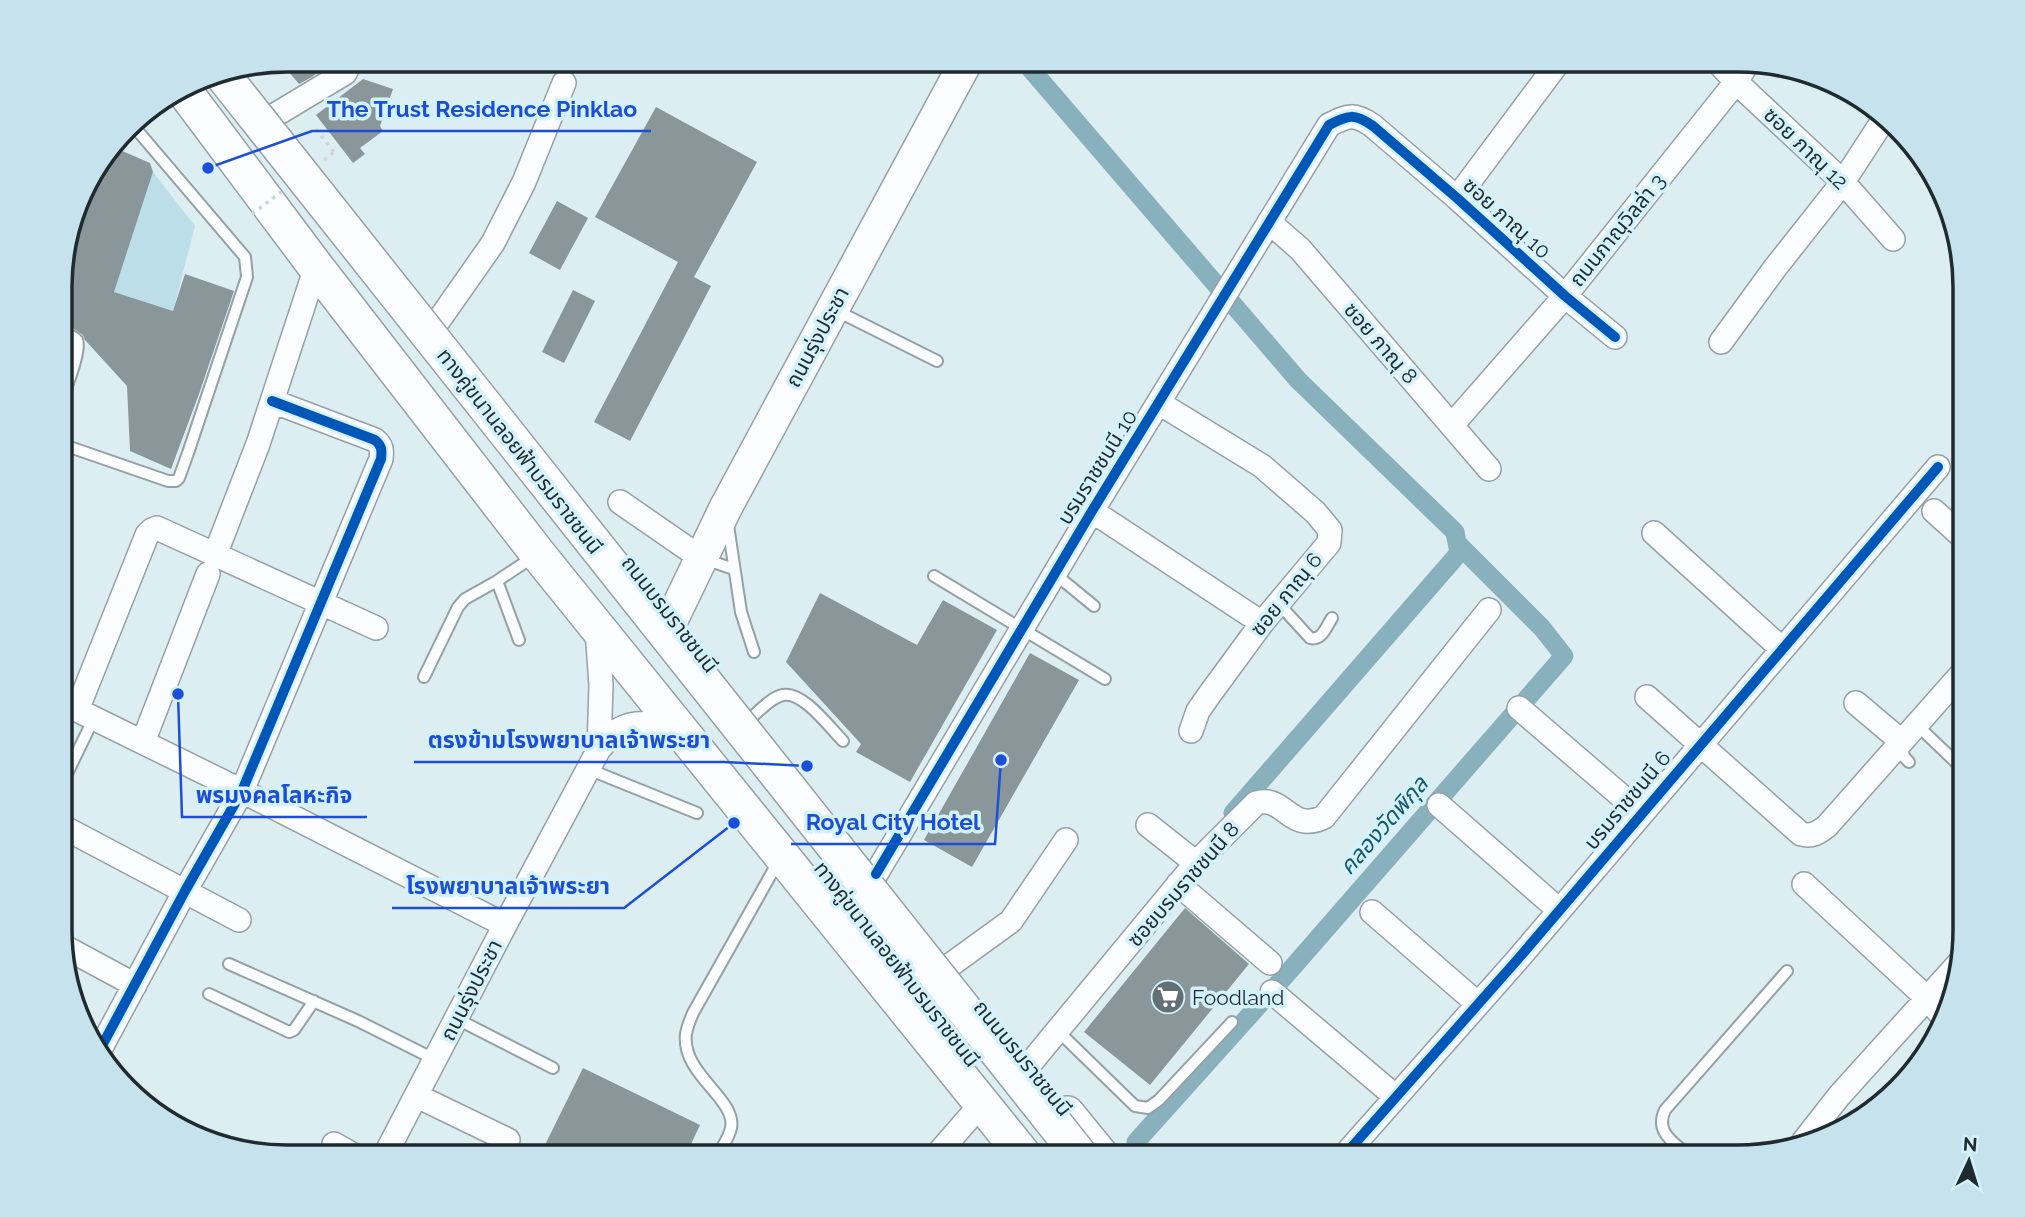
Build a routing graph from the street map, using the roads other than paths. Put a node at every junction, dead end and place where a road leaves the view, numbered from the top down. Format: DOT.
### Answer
graph roads {
  1 [pos="345,72"];
  2 [pos="960,72"];
  3 [pos="1551,72"];
  4 [pos="1742,72"];
  5 [pos="245,76"];
  6 [pos="226,81"];
  7 [pos="564,83"];
  8 [pos="204,88"];
  9 [pos="188,96"];
  10 [pos="275,115"];
  11 [pos="1880,125"];
  12 [pos="1373,126"];
  13 [pos="138,132"];
  14 [pos="1843,182"];
  15 [pos="1457,198"];
  16 [pos="1269,222"];
  17 [pos="1893,239"];
  18 [pos="316,267"];
  19 [pos="1565,296"];
  20 [pos="832,309"];
  21 [pos="439,320"];
  22 [pos="72,337"];
  23 [pos="1615,337"];
  24 [pos="1721,342"];
  25 [pos="937,361"];
  26 [pos="72,370"];
  27 [pos="272,401"];
  28 [pos="1159,403"];
  29 [pos="1452,425"];
  30 [pos="72,448"];
  31 [pos="1938,467"];
  32 [pos="1489,469"];
  33 [pos="620,502"];
  34 [pos="726,507"];
  35 [pos="1092,511"];
  36 [pos="1934,511"];
  37 [pos="1953,528"];
  38 [pos="1654,533"];
  39 [pos="538,554"];
  40 [pos="701,558"];
  41 [pos="211,564"];
  42 [pos="734,569"];
  43 [pos="1055,574"];
  44 [pos="934,576"];
  45 [pos="497,581"];
  46 [pos="321,603"];
  47 [pos="1278,603"];
  48 [pos="1094,606"];
  49 [pos="1489,610"];
  50 [pos="673,617"];
  51 [pos="1332,618"];
  52 [pos="1262,623"];
  53 [pos="596,625"];
  54 [pos="376,628"];
  55 [pos="1022,629"];
  56 [pos="519,640"];
  57 [pos="1782,649"];
  58 [pos="754,652"];
  59 [pos="424,677"];
  60 [pos="1105,679"];
  61 [pos="1953,690"];
  62 [pos="1647,697"];
  63 [pos="1856,703"];
  64 [pos="1519,708"];
  65 [pos="78,711"];
  66 [pos="752,717"];
  67 [pos="678,729"];
  68 [pos="1191,731"];
  69 [pos="72,737"];
  70 [pos="843,741"];
  71 [pos="143,742"];
  72 [pos="1909,742"];
  73 [pos="1699,744"];
  74 [pos="593,759"];
  75 [pos="1953,765"];
  76 [pos="242,791"];
  77 [pos="1439,805"];
  78 [pos="697,813"];
  79 [pos="1641,814"];
  80 [pos="1148,825"];
  81 [pos="72,832"];
  82 [pos="1066,840"];
  83 [pos="783,855"];
  84 [pos="1196,863"];
  85 [pos="876,874"];
  86 [pos="1178,884"];
  87 [pos="1804,884"];
  88 [pos="185,891"];
  89 [pos="1559,910"];
  90 [pos="1372,912"];
  91 [pos="239,920"];
  92 [pos="505,925"];
  93 [pos="73,952"];
  94 [pos="1270,963"];
  95 [pos="229,964"];
  96 [pos="949,966"];
  97 [pos="1787,971"];
  98 [pos="1948,976"];
  99 [pos="135,985"];
  100 [pos="1272,992"];
  101 [pos="209,994"];
  102 [pos="1928,999"];
  103 [pos="314,1002"];
  104 [pos="1478,1004"];
  105 [pos="1938,1011"];
  106 [pos="457,1019"];
  107 [pos="1232,1022"];
  108 [pos="1058,1031"];
  109 [pos="104,1043"];
  110 [pos="436,1060"];
  111 [pos="1029,1065"];
  112 [pos="552,1068"];
  113 [pos="417,1096"];
  114 [pos="1396,1097"];
  115 [pos="982,1103"];
  116 [pos="1810,1133"];
  117 [pos="508,1140"];
  118 [pos="390,1145"];
  119 [pos="723,1145"];
  120 [pos="946,1145"];
  121 [pos="1015,1145"];
  122 [pos="1041,1145"];
  123 [pos="1071,1145"];
  124 [pos="1092,1145"];
  125 [pos="1354,1145"];
  126 [pos="1677,1145"];
  1 -- 10 [label="street"];
  2 -- 20 [label="street, ถนนรุ่งประชา"];
  3 -- 15 [label="street"];
  4 -- 14 [label="street, ซอย ภาณุ 12"];
  4 -- 19 [label="street, ถนนภาณุวิลล่า 3"];
  5 -- 10 [label="main road, ถนนบรมราชชนนี"];
  6 -- 123 [label="main road, ทางคู่ขนานลอยฟ้าบรมราชชนนี, bridge"];
  7 -- 21 [label="street"];
  8 -- 122 [label="main road, ทางคู่ขนานลอยฟ้าบรมราชชนนี"];
  9 -- 18 [label="main road"];
  10 -- 21 [label="main road, ถนนบรมราชชนนี"];
  11 -- 14 [label="street"];
  12 -- 15 [label="street, ซอย ภาณุ 10"];
  12 -- 16 [label="street, บรมราชชนนี 10"];
  13 -- 30 [label="lane"];
  14 -- 17 [label="street, ซอย ภาณุ 12"];
  14 -- 24 [label="street"];
  15 -- 19 [label="street, ซอย ภาณุ 10"];
  16 -- 28 [label="street, บรมราชชนนี 10"];
  16 -- 29 [label="street, ซอย ภาณุ 8"];
  18 -- 27 [label="street"];
  18 -- 39 [label="main road"];
  19 -- 23 [label="street, ซอย ภาณุ 10"];
  19 -- 29 [label="street, ถนนภาณุวิลล่า 3"];
  20 -- 25 [label="lane"];
  20 -- 34 [label="street, ถนนรุ่งประชา"];
  21 -- 50 [label="main road, ถนนบรมราชชนนี"];
  22 -- 26 [label="lane"];
  27 -- 41 [label="street"];
  27 -- 46 [label="street"];
  28 -- 35 [label="street, บรมราชชนนี 10"];
  28 -- 47 [label="street, ซอย ภาณุ 6"];
  29 -- 32 [label="street, ซอย ภาณุ 8"];
  31 -- 57 [label="street, บรมราชชนนี 6"];
  33 -- 40 [label="street"];
  34 -- 40 [label="street, ถนนรุ่งประชา"];
  34 -- 42 [label="lane"];
  35 -- 43 [label="street, บรมราชชนนี 10"];
  35 -- 52 [label="street"];
  36 -- 37 [label="street"];
  38 -- 57 [label="street"];
  39 -- 45 [label="lane"];
  39 -- 53 [label="main road"];
  40 -- 42 [label="lane"];
  40 -- 50 [label="street, ถนนรุ่งประชา"];
  41 -- 46 [label="street"];
  41 -- 65 [label="street"];
  41 -- 71 [label="street"];
  42 -- 58 [label="lane"];
  43 -- 48 [label="lane"];
  43 -- 55 [label="street, บรมราชชนนี 10"];
  44 -- 55 [label="lane"];
  45 -- 56 [label="lane"];
  45 -- 59 [label="lane"];
  46 -- 54 [label="street"];
  46 -- 76 [label="street"];
  47 -- 51 [label="lane"];
  47 -- 52 [label="street, ซอย ภาณุ 6"];
  49 -- 84 [label="street, ซอยบรมราชชนนี 8"];
  50 -- 66 [label="main road, ถนนบรมราชชนนี"];
  52 -- 68 [label="street, ซอย ภาณุ 6"];
  53 -- 67 [label="main road"];
  53 -- 74 [label="street, ถนนรุ่งประชา"];
  55 -- 60 [label="lane"];
  55 -- 85 [label="street, บรมราชชนนี 10"];
  57 -- 73 [label="street, บรมราชชนนี 6"];
  61 -- 72 [label="street"];
  62 -- 73 [label="street"];
  63 -- 72 [label="street"];
  64 -- 79 [label="street"];
  65 -- 69 [label="lane"];
  65 -- 71 [label="street"];
  66 -- 70 [label="lane"];
  66 -- 85 [label="main road, ถนนบรมราชชนนี"];
  67 -- 74 [label="street, ถนนรุ่งประชา"];
  67 -- 83 [label="main road"];
  71 -- 76 [label="street"];
  72 -- 73 [label="street"];
  72 -- 75 [label="lane"];
  73 -- 79 [label="street, บรมราชชนนี 6"];
  74 -- 78 [label="lane"];
  74 -- 92 [label="street, ถนนรุ่งประชา"];
  76 -- 88 [label="street"];
  76 -- 92 [label="street"];
  77 -- 89 [label="street"];
  79 -- 89 [label="street, บรมราชชนนี 6"];
  80 -- 84 [label="street"];
  81 -- 88 [label="street"];
  82 -- 96 [label="street"];
  83 -- 115 [label="main road"];
  83 -- 119 [label="lane"];
  84 -- 86 [label="street, ซอยบรมราชชนนี 8"];
  85 -- 96 [label="main road, ถนนบรมราชชนนี"];
  86 -- 94 [label="street"];
  86 -- 108 [label="street, ซอยบรมราชชนนี 8"];
  87 -- 102 [label="street"];
  88 -- 91 [label="street"];
  88 -- 99 [label="street"];
  89 -- 104 [label="street, บรมราชชนนี 6"];
  90 -- 104 [label="street"];
  92 -- 106 [label="street, ถนนรุ่งประชา"];
  93 -- 99 [label="street"];
  95 -- 103 [label="lane"];
  96 -- 111 [label="main road, ถนนบรมราชชนนี"];
  97 -- 126 [label="lane"];
  98 -- 102 [label="street"];
  99 -- 109 [label="street"];
  100 -- 114 [label="street"];
  101 -- 103 [label="lane"];
  102 -- 105 [label="street"];
  102 -- 116 [label="street"];
  103 -- 110 [label="lane"];
  104 -- 114 [label="street, บรมราชชนนี 6"];
  106 -- 110 [label="street, ถนนรุ่งประชา"];
  106 -- 112 [label="lane"];
  107 -- 108 [label="lane"];
  108 -- 111 [label="street, ซอยบรมราชชนนี 8"];
  110 -- 113 [label="street, ถนนรุ่งประชา"];
  111 -- 124 [label="main road, ถนนบรมราชชนนี"];
  113 -- 117 [label="street"];
  113 -- 118 [label="street, ถนนรุ่งประชา"];
  114 -- 125 [label="street, บรมราชชนนี 6"];
  115 -- 120 [label="street"];
  115 -- 121 [label="main road"];
}
